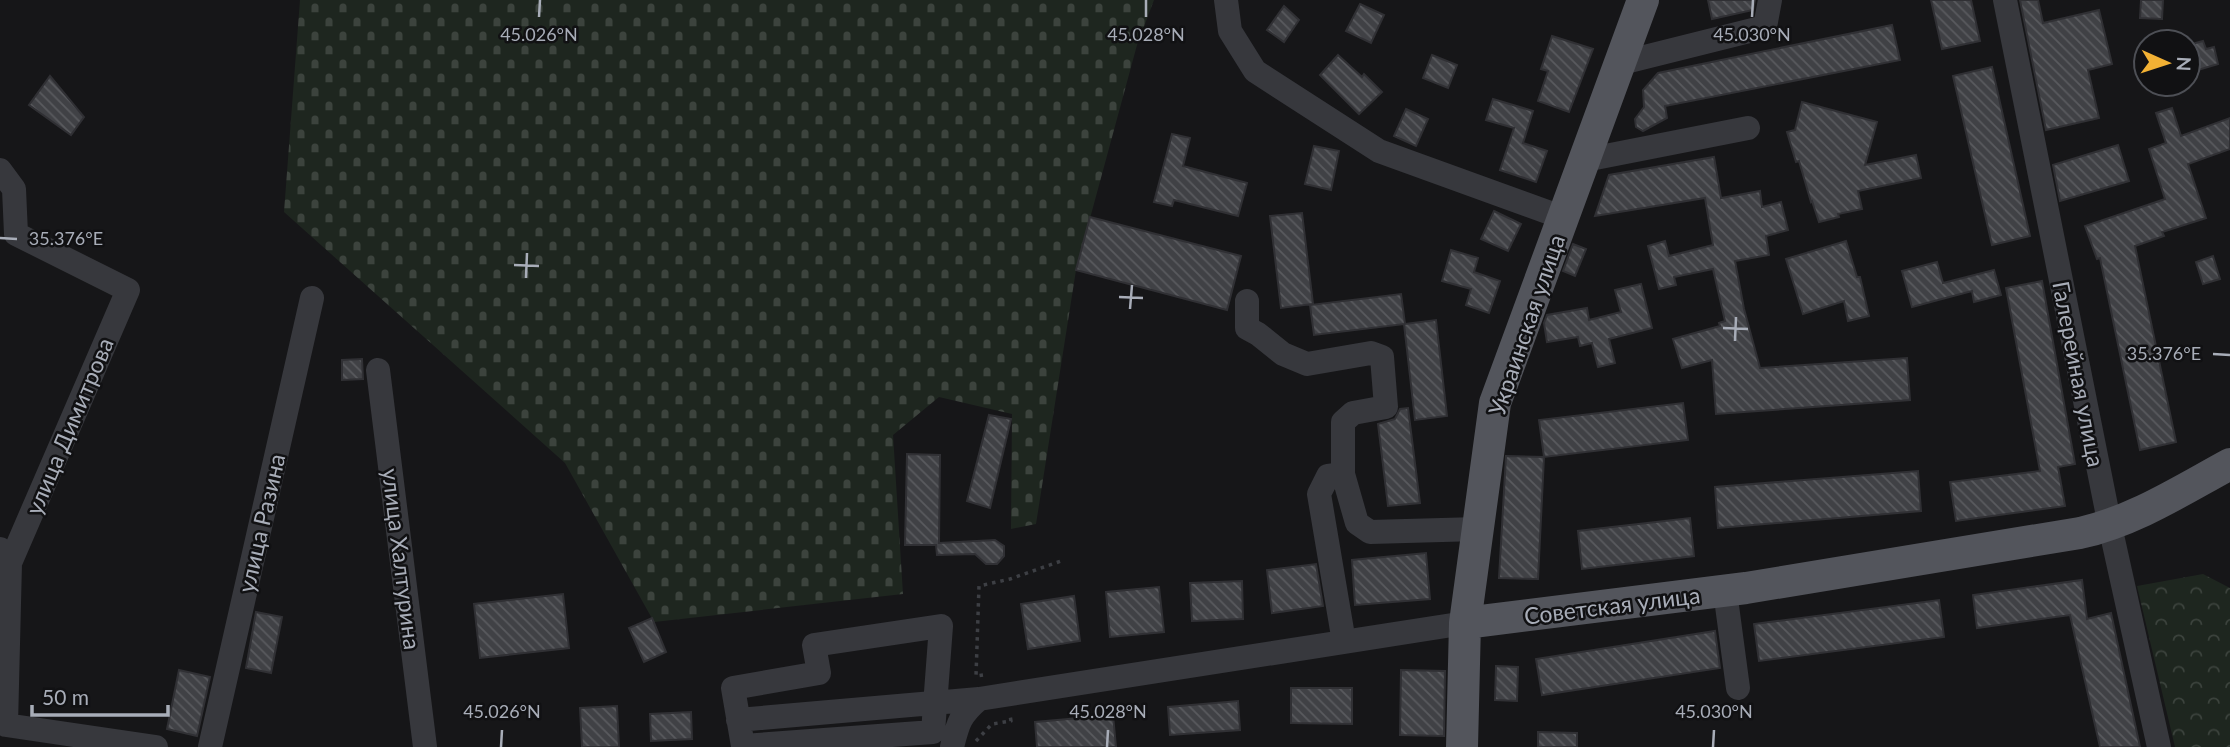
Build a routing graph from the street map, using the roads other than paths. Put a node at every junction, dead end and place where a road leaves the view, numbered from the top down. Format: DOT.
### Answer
graph roads {
  1 [pos="1226,0"];
  2 [pos="1643,0"];
  3 [pos="1770,0"];
  4 [pos="2005,0"];
  5 [pos="1620,63"];
  6 [pos="1748,128"];
  7 [pos="1585,160"];
  8 [pos="7,179"];
  9 [pos="1564,218"];
  10 [pos="0,219"];
  11 [pos="312,298"];
  12 [pos="1247,301"];
  13 [pos="379,370"];
  14 [pos="2230,464"];
  15 [pos="1343,474"];
  16 [pos="2110,526"];
  17 [pos="1478,528"];
  18 [pos="5,556"];
  19 [pos="1725,590"];
  20 [pos="1465,623"];
  21 [pos="1344,642"];
  22 [pos="1738,688"];
  23 [pos="979,699"];
  24 [pos="936,702"];
  25 [pos="156,747"];
  26 [pos="210,747"];
  27 [pos="425,747"];
  28 [pos="952,747"];
  29 [pos="1462,747"];
  30 [pos="2159,747"];
  1 -- 9 [label="street"];
  2 -- 5 [label="main road, Украинская улица"];
  3 -- 5 [label="street"];
  4 -- 16 [label="street, Галерейная улица"];
  5 -- 7 [label="main road, Украинская улица"];
  6 -- 7 [label="street"];
  7 -- 9 [label="main road, Украинская улица"];
  8 -- 10 [label="street"];
  8 -- 18 [label="street, улица Димитрова"];
  9 -- 17 [label="main road, Украинская улица"];
  11 -- 26 [label="street, улица Разина"];
  12 -- 15 [label="street"];
  13 -- 27 [label="street, улица Халтурина"];
  14 -- 16 [label="main road, Советская улица"];
  15 -- 17 [label="street"];
  15 -- 21 [label="street"];
  16 -- 19 [label="main road, Советская улица"];
  16 -- 30 [label="street, Галерейная улица"];
  17 -- 20 [label="main road, Украинская улица"];
  18 -- 25 [label="street"];
  19 -- 20 [label="main road, Советская улица"];
  19 -- 22 [label="street"];
  20 -- 21 [label="street, Советская улица"];
  20 -- 29 [label="main road, Украинская улица"];
  21 -- 23 [label="street, Советская улица"];
  23 -- 24 [label="street, Советская улица"];
  23 -- 28 [label="street"];
  24 -- 24 [label="street, Советская улица"];
}
